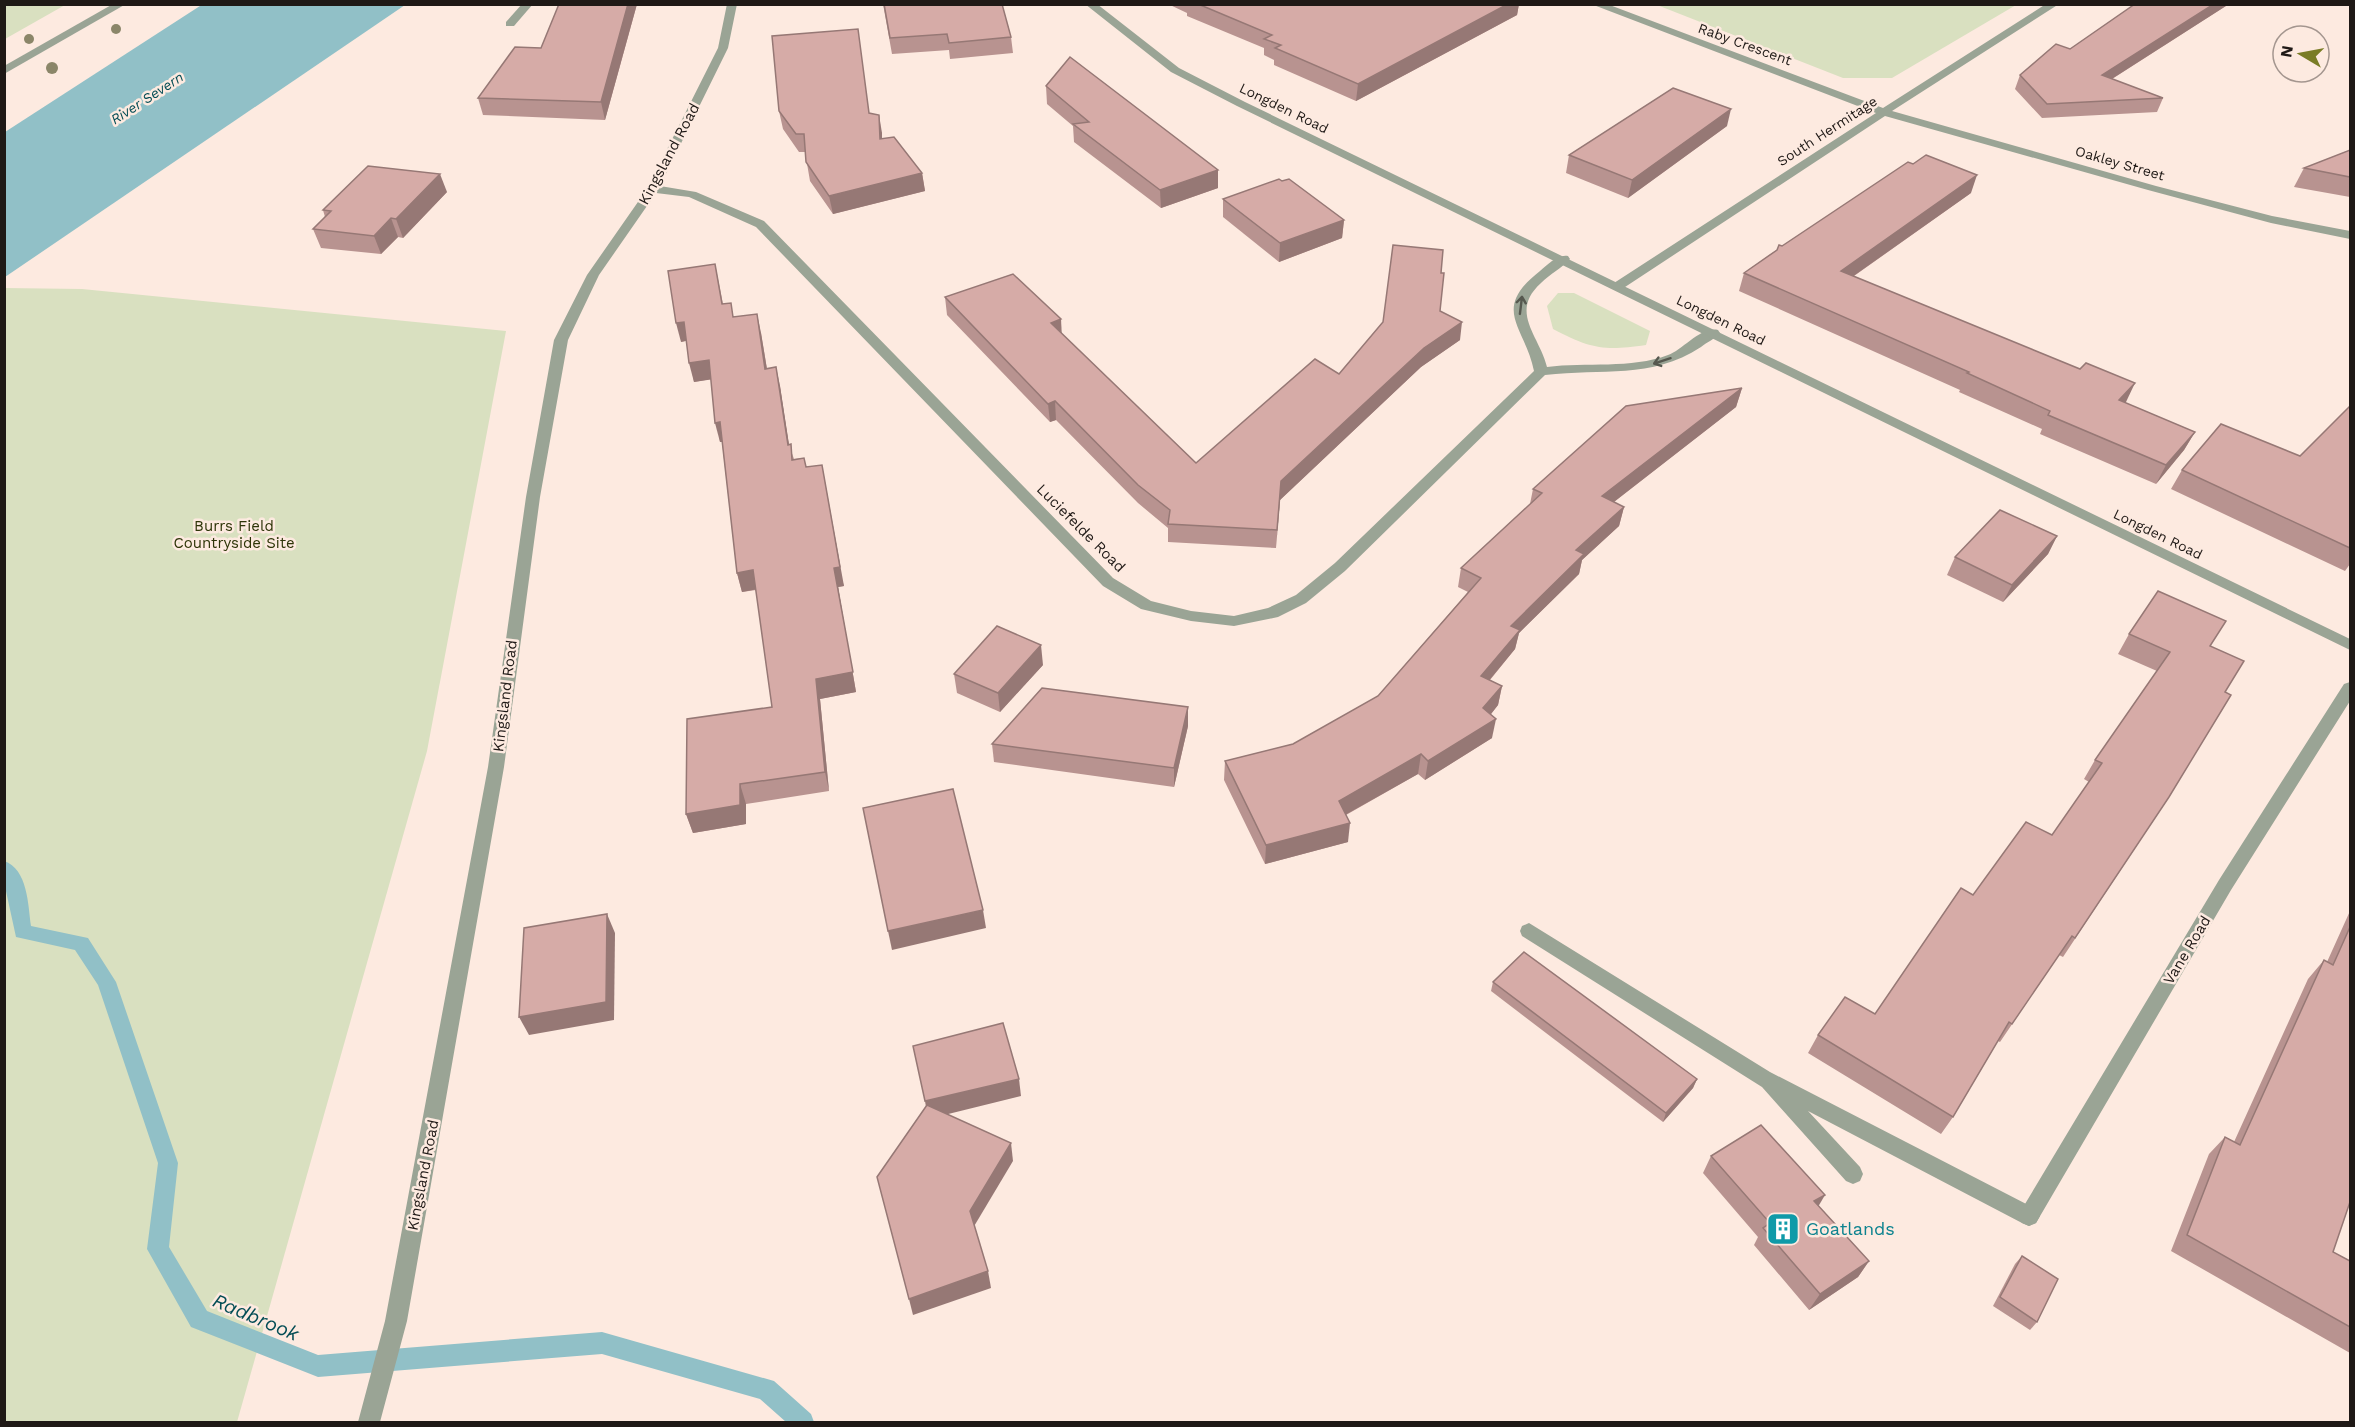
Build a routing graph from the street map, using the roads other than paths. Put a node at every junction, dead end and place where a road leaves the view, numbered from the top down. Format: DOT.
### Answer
graph roads {
  1 [pos="121,4"];
  2 [pos="528,4"];
  3 [pos="732,4"];
  4 [pos="1090,4"];
  5 [pos="1596,4"];
  6 [pos="2054,4"];
  7 [pos="510,24"];
  8 [pos="4,71"];
  9 [pos="1884,112"];
  10 [pos="653,189"];
  11 [pos="2350,235"];
  12 [pos="1564,259"];
  13 [pos="1618,286"];
  14 [pos="1713,333"];
  15 [pos="1541,372"];
  16 [pos="2350,645"];
  17 [pos="2350,688"];
  18 [pos="1529,931"];
  19 [pos="1763,1078"];
  20 [pos="1853,1174"];
  21 [pos="370,1420"];
  1 -- 8 [label="street"];
  2 -- 7 [label="street"];
  3 -- 10 [label="street, Kingsland Road"];
  4 -- 12 [label="street, Longden Road"];
  5 -- 9 [label="street, Raby Crescent"];
  6 -- 9 [label="street, South Hermitage"];
  9 -- 11 [label="street, Oakley Street"];
  9 -- 13 [label="street, South Hermitage"];
  10 -- 15 [label="street, Luciefelde Road"];
  10 -- 21 [label="street, Kingsland Road"];
  12 -- 13 [label="street, Longden Road"];
  15 -- 12 [label="street, one-way"];
  13 -- 14 [label="street, Longden Road"];
  14 -- 15 [label="street, one-way"];
  14 -- 16 [label="street, Longden Road"];
  17 -- 19 [label="street, Vane Road"];
  18 -- 19 [label="street"];
  19 -- 20 [label="street"];
}
